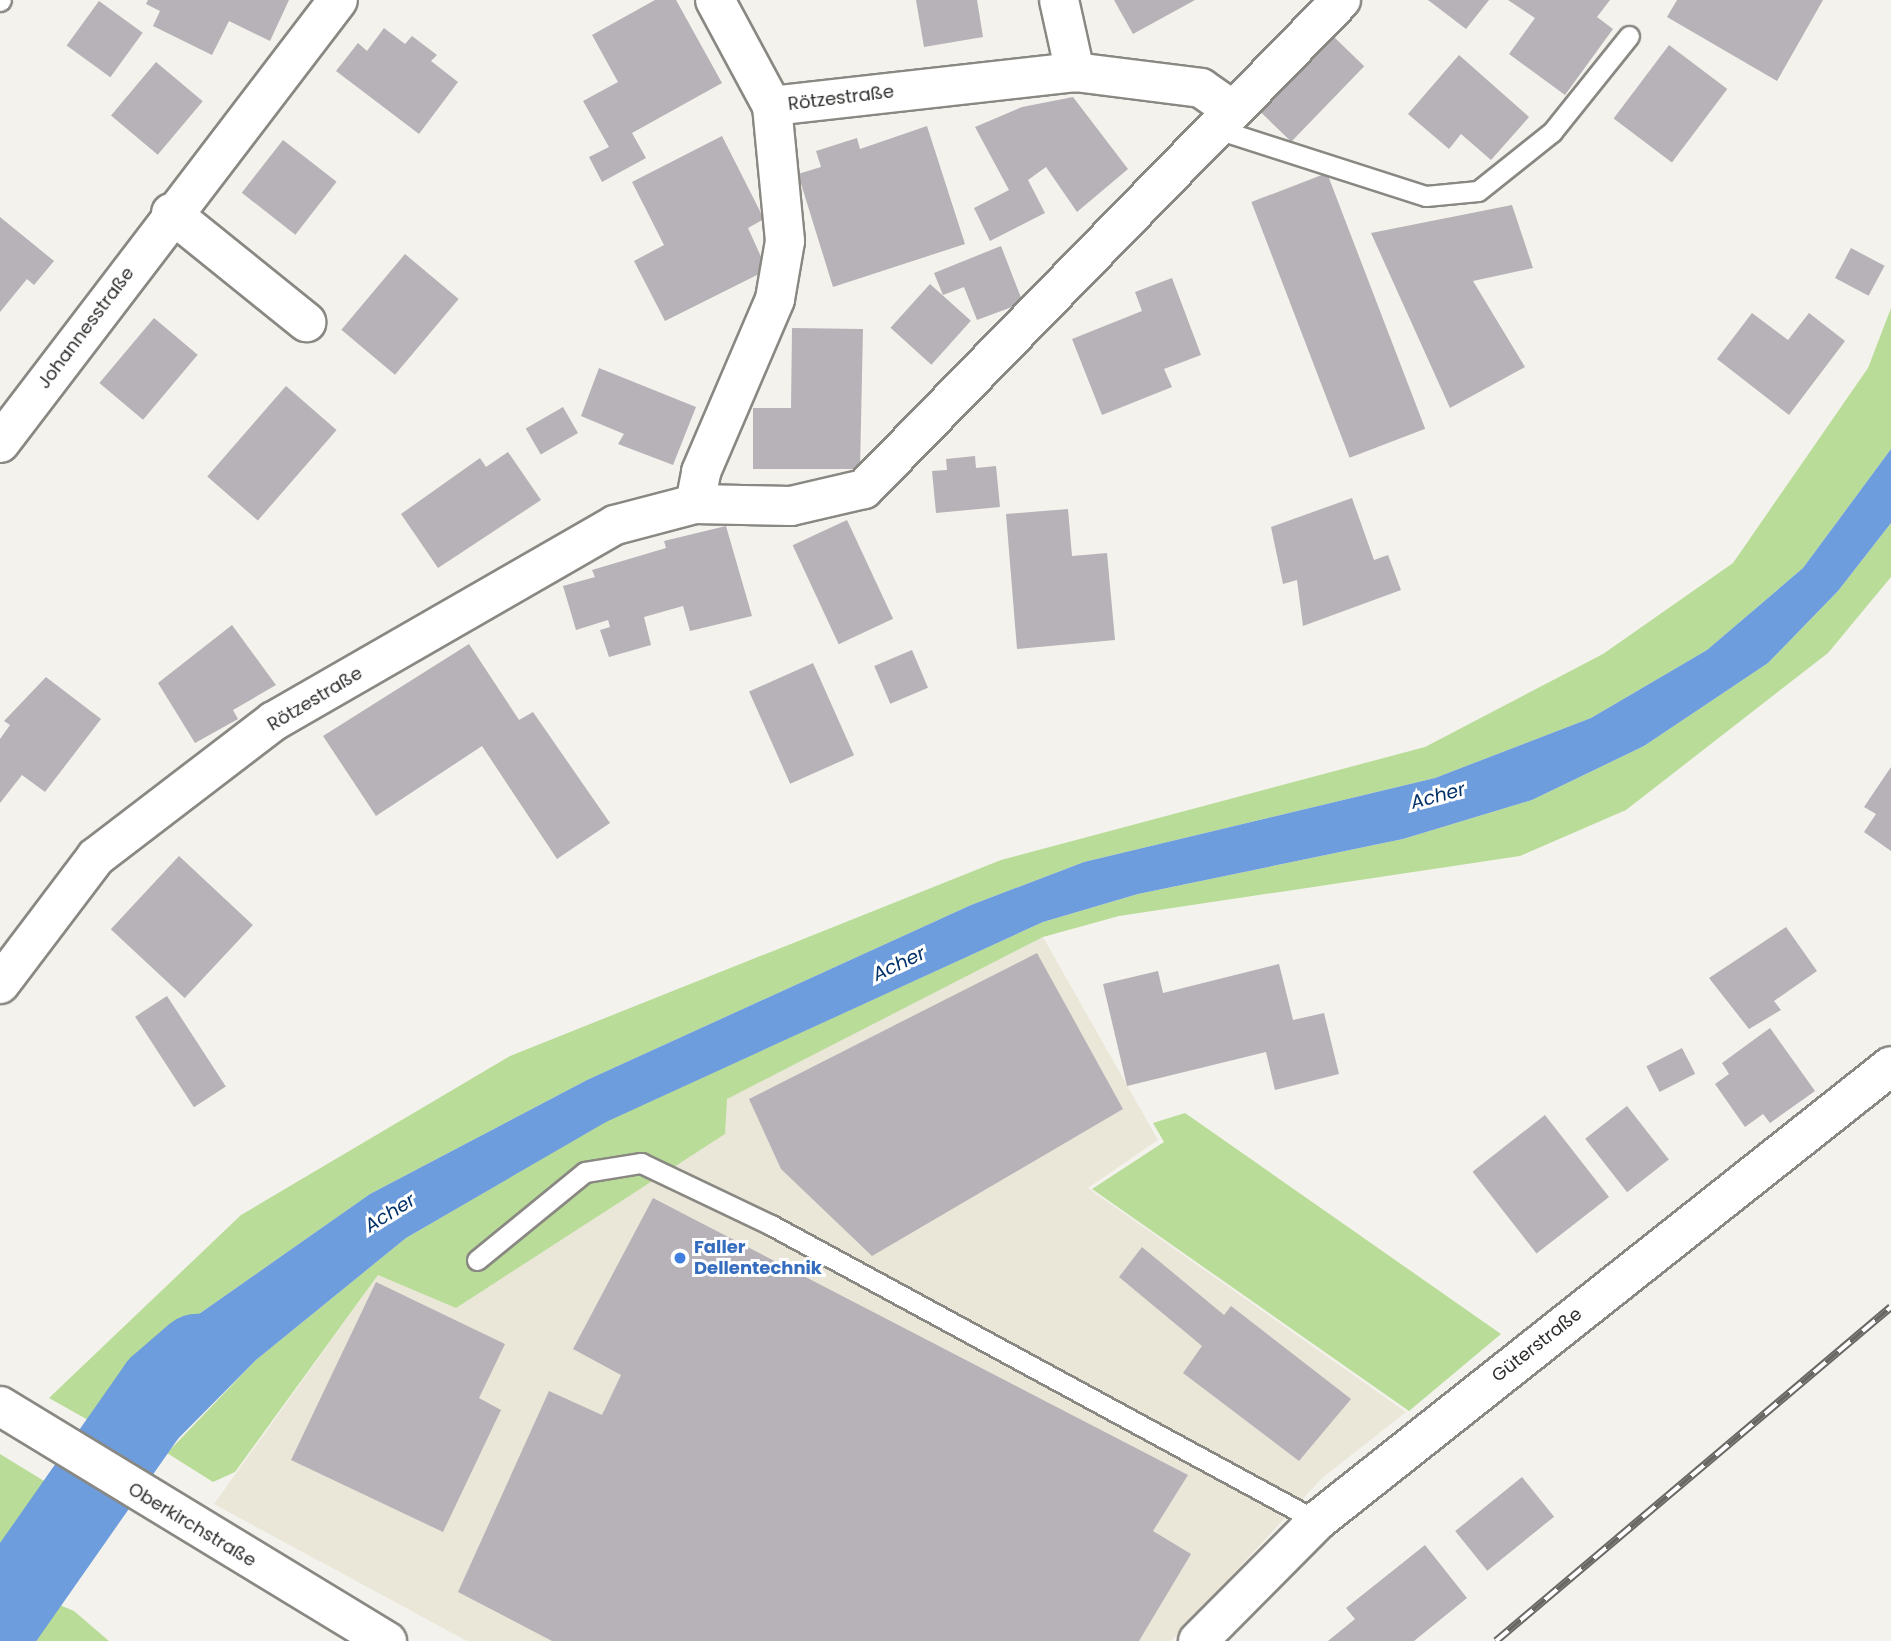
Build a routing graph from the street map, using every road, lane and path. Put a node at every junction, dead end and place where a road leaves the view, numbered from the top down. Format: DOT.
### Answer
graph roads {
  1 [pos="338,0"];
  2 [pos="715,0"];
  3 [pos="1059,0"];
  4 [pos="1341,0"];
  5 [pos="1629,36"];
  6 [pos="1075,72"];
  7 [pos="772,106"];
  8 [pos="1224,119"];
  9 [pos="171,213"];
  10 [pos="306,322"];
  11 [pos="0,443"];
  12 [pos="695,504"];
  13 [pos="0,984"];
  14 [pos="1891,1066"];
  15 [pos="477,1260"];
  16 [pos="0,1406"];
  17 [pos="1317,1521"];
  18 [pos="387,1641"];
  19 [pos="1198,1641"];
  1 -- 9 [label="street, Johannesstraße"];
  2 -- 7 [label="street"];
  3 -- 6 [label="street"];
  4 -- 8 [label="street, Rötzestraße"];
  5 -- 8 [label="lane"];
  6 -- 7 [label="street, Rötzestraße"];
  6 -- 8 [label="street, Rötzestraße"];
  7 -- 12 [label="street, Rötzestraße"];
  8 -- 12 [label="street, Rötzestraße"];
  9 -- 10 [label="street"];
  9 -- 11 [label="street, Johannesstraße"];
  12 -- 13 [label="street, Rötzestraße"];
  14 -- 17 [label="street, Güterstraße"];
  15 -- 17 [label="lane"];
  16 -- 18 [label="street, Oberkirchstraße"];
  17 -- 19 [label="street, Güterstraße"];
}
